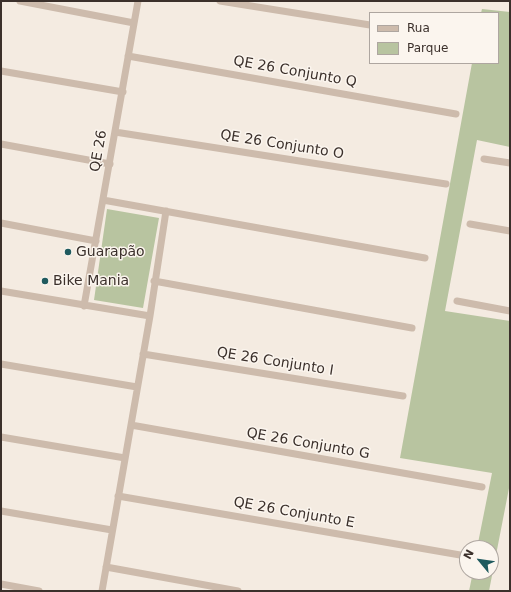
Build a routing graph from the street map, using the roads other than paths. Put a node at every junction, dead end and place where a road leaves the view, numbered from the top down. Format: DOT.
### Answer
graph roads {
  1 [pos="20,1"];
  2 [pos="138,1"];
  3 [pos="220,1"];
  4 [pos="134,23"];
  5 [pos="369,25"];
  6 [pos="128,56"];
  7 [pos="1,71"];
  8 [pos="123,92"];
  9 [pos="456,114"];
  10 [pos="115,132"];
  11 [pos="1,144"];
  12 [pos="484,159"];
  13 [pos="510,163"];
  14 [pos="110,164"];
  15 [pos="446,184"];
  16 [pos="103,200"];
  17 [pos="166,210"];
  18 [pos="1,223"];
  19 [pos="470,224"];
  20 [pos="510,231"];
  21 [pos="96,241"];
  22 [pos="424,258"];
  23 [pos="154,281"];
  24 [pos="1,291"];
  25 [pos="457,301"];
  26 [pos="84,306"];
  27 [pos="510,311"];
  28 [pos="150,316"];
  29 [pos="412,328"];
  30 [pos="143,354"];
  31 [pos="1,364"];
  32 [pos="137,387"];
  33 [pos="403,396"];
  34 [pos="131,425"];
  35 [pos="1,437"];
  36 [pos="125,458"];
  37 [pos="482,488"];
  38 [pos="118,496"];
  39 [pos="1,511"];
  40 [pos="112,530"];
  41 [pos="459,555"];
  42 [pos="106,567"];
  43 [pos="1,584"];
  44 [pos="39,591"];
  45 [pos="102,591"];
  46 [pos="238,591"];
  1 -- 4 [label="street"];
  2 -- 4 [label="street, QE 26"];
  3 -- 5 [label="street"];
  4 -- 6 [label="street, QE 26"];
  6 -- 8 [label="street, QE 26"];
  6 -- 9 [label="street, QE 26 Conjunto Q"];
  7 -- 8 [label="street"];
  8 -- 10 [label="street, QE 26"];
  10 -- 14 [label="street, QE 26"];
  10 -- 15 [label="street, QE 26 Conjunto O"];
  11 -- 14 [label="street"];
  12 -- 13 [label="street"];
  14 -- 16 [label="street, QE 26"];
  16 -- 17 [label="street"];
  16 -- 21 [label="street, QE 26"];
  17 -- 22 [label="street"];
  17 -- 23 [label="street"];
  18 -- 21 [label="street"];
  19 -- 20 [label="street"];
  21 -- 26 [label="street, QE 26"];
  23 -- 28 [label="street"];
  23 -- 29 [label="street"];
  24 -- 26 [label="street"];
  25 -- 27 [label="street"];
  26 -- 28 [label="street"];
  28 -- 30 [label="street"];
  30 -- 32 [label="street"];
  30 -- 33 [label="street, QE 26 Conjunto I"];
  31 -- 32 [label="street"];
  32 -- 34 [label="street"];
  34 -- 36 [label="street"];
  34 -- 37 [label="street, QE 26 Conjunto G"];
  35 -- 36 [label="street"];
  36 -- 38 [label="street"];
  38 -- 40 [label="street"];
  38 -- 41 [label="street, QE 26 Conjunto E"];
  39 -- 40 [label="street"];
  40 -- 42 [label="street"];
  42 -- 45 [label="street"];
  42 -- 46 [label="street"];
  43 -- 44 [label="street"];
}
